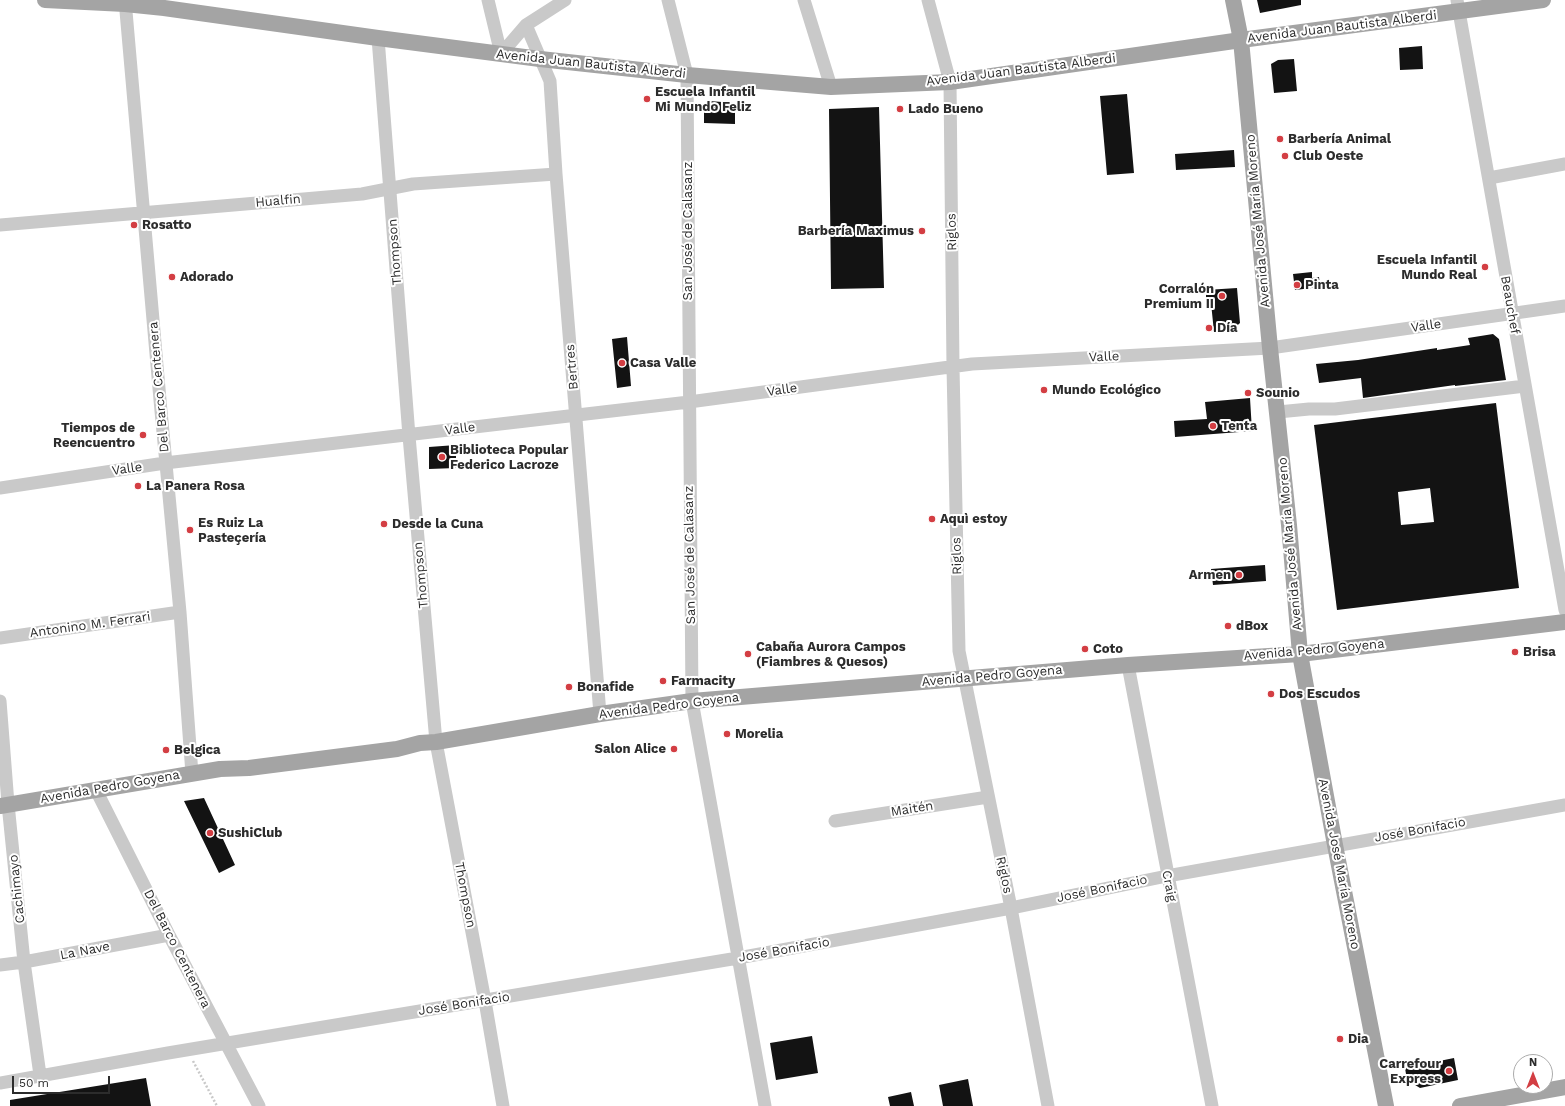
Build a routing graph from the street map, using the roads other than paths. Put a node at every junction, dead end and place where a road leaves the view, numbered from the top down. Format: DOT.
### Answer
graph roads {
  1 [pos="45,0"];
  2 [pos="61,0"];
  3 [pos="488,0"];
  4 [pos="565,0"];
  5 [pos="668,0"];
  6 [pos="804,0"];
  7 [pos="928,0"];
  8 [pos="1232,0"];
  9 [pos="1543,0"];
  10 [pos="125,2"];
  11 [pos="1458,6"];
  12 [pos="526,25"];
  13 [pos="378,38"];
  14 [pos="1241,40"];
  15 [pos="501,54"];
  16 [pos="540,59"];
  17 [pos="687,75"];
  18 [pos="950,82"];
  19 [pos="831,87"];
  20 [pos="1565,164"];
  21 [pos="556,174"];
  22 [pos="1489,178"];
  23 [pos="390,188"];
  24 [pos="143,213"];
  25 [pos="0,225"];
  26 [pos="1565,306"];
  27 [pos="1512,314"];
  28 [pos="1270,348"];
  29 [pos="953,367"];
  30 [pos="1525,386"];
  31 [pos="689,402"];
  32 [pos="1278,412"];
  33 [pos="576,414"];
  34 [pos="409,436"];
  35 [pos="165,463"];
  36 [pos="0,488"];
  37 [pos="1565,610"];
  38 [pos="180,612"];
  39 [pos="1565,622"];
  40 [pos="0,638"];
  41 [pos="1300,654"];
  42 [pos="1128,665"];
  43 [pos="965,678"];
  44 [pos="0,701"];
  45 [pos="692,701"];
  46 [pos="600,714"];
  47 [pos="436,742"];
  48 [pos="192,774"];
  49 [pos="96,790"];
  50 [pos="988,797"];
  51 [pos="4,805"];
  52 [pos="1565,805"];
  53 [pos="835,821"];
  54 [pos="1335,845"];
  55 [pos="1167,876"];
  56 [pos="1011,908"];
  57 [pos="169,935"];
  58 [pos="738,958"];
  59 [pos="24,962"];
  60 [pos="0,965"];
  61 [pos="485,1001"];
  62 [pos="227,1044"];
  63 [pos="40,1075"];
  64 [pos="0,1083"];
  65 [pos="1565,1087"];
  66 [pos="260,1106"];
  67 [pos="503,1106"];
  68 [pos="765,1106"];
  69 [pos="1048,1106"];
  70 [pos="1212,1106"];
  71 [pos="1386,1106"];
  72 [pos="1460,1106"];
  1 -- 2 [label="main road, Avenida Juan Bautista Alberdi"];
  2 -- 10 [label="main road, Avenida Juan Bautista Alberdi"];
  3 -- 15 [label="street"];
  4 -- 12 [label="street"];
  5 -- 17 [label="street, San José de Calasanz"];
  6 -- 19 [label="street"];
  7 -- 18 [label="street, Riglos"];
  8 -- 14 [label="main road, Avenida José María Moreno"];
  9 -- 11 [label="main road, Avenida Juan Bautista Alberdi"];
  10 -- 13 [label="main road, Avenida Juan Bautista Alberdi"];
  10 -- 24 [label="street, Del Barco Centenera"];
  11 -- 14 [label="main road, Avenida Juan Bautista Alberdi"];
  11 -- 22 [label="street, Beauchef"];
  12 -- 15 [label="street"];
  12 -- 16 [label="street, Bertres"];
  13 -- 15 [label="main road, Avenida Juan Bautista Alberdi"];
  13 -- 23 [label="street, Thompson"];
  14 -- 18 [label="main road, Avenida Juan Bautista Alberdi"];
  14 -- 28 [label="main road, Avenida José María Moreno"];
  15 -- 16 [label="main road, Avenida Juan Bautista Alberdi"];
  16 -- 17 [label="main road, Avenida Juan Bautista Alberdi"];
  16 -- 21 [label="street, Bertres"];
  17 -- 19 [label="main road, Avenida Juan Bautista Alberdi"];
  17 -- 31 [label="street, San José de Calasanz"];
  18 -- 19 [label="main road, Avenida Juan Bautista Alberdi"];
  18 -- 29 [label="street, Riglos"];
  20 -- 22 [label="street"];
  21 -- 23 [label="street, Hualfin"];
  21 -- 33 [label="street, Bertres"];
  22 -- 27 [label="street, Beauchef"];
  23 -- 24 [label="street, Hualfin"];
  23 -- 34 [label="street, Thompson"];
  24 -- 25 [label="street, Hualfin"];
  24 -- 35 [label="street, Del Barco Centenera"];
  26 -- 27 [label="street, Valle"];
  27 -- 28 [label="street, Valle"];
  27 -- 30 [label="street, Beauchef"];
  28 -- 29 [label="street, Valle"];
  28 -- 32 [label="main road, Avenida José María Moreno"];
  29 -- 31 [label="street, Valle"];
  29 -- 43 [label="street, Riglos"];
  30 -- 32 [label="street"];
  30 -- 37 [label="street, Beauchef"];
  31 -- 33 [label="street, Valle"];
  31 -- 45 [label="street, San José de Calasanz"];
  32 -- 41 [label="main road, Avenida José María Moreno"];
  33 -- 34 [label="street, Valle"];
  33 -- 46 [label="street, Bertres"];
  34 -- 35 [label="street, Valle"];
  34 -- 47 [label="street, Thompson"];
  35 -- 36 [label="street, Valle"];
  35 -- 38 [label="street, Del Barco Centenera"];
  38 -- 40 [label="street, Antonino M. Ferrari"];
  38 -- 48 [label="street, Del Barco Centenera"];
  39 -- 41 [label="main road, Avenida Pedro Goyena"];
  41 -- 42 [label="main road, Avenida Pedro Goyena"];
  41 -- 54 [label="main road, Avenida José María Moreno"];
  42 -- 43 [label="main road, Avenida Pedro Goyena"];
  42 -- 55 [label="street, Craig"];
  43 -- 45 [label="main road, Avenida Pedro Goyena"];
  43 -- 50 [label="street, Riglos"];
  44 -- 51 [label="street, Cachimayo"];
  45 -- 46 [label="main road, Avenida Pedro Goyena"];
  45 -- 58 [label="street, San José de Calasanz"];
  46 -- 47 [label="main road, Avenida Pedro Goyena"];
  47 -- 48 [label="main road, Avenida Pedro Goyena"];
  47 -- 61 [label="street, Thompson"];
  48 -- 49 [label="main road, Avenida Pedro Goyena"];
  49 -- 51 [label="main road, Avenida Pedro Goyena"];
  49 -- 57 [label="street, Del Barco Centenera"];
  50 -- 53 [label="street, Maitén"];
  50 -- 56 [label="street, Riglos"];
  51 -- 59 [label="street, Cachimayo"];
  52 -- 54 [label="street, José Bonifacio"];
  54 -- 55 [label="street, José Bonifacio"];
  54 -- 71 [label="main road, Avenida José María Moreno"];
  55 -- 56 [label="street, José Bonifacio"];
  55 -- 70 [label="street, Craig"];
  56 -- 58 [label="street, José Bonifacio"];
  56 -- 69 [label="street, Riglos"];
  57 -- 59 [label="street, La Nave"];
  57 -- 62 [label="street, Del Barco Centenera"];
  58 -- 61 [label="street, José Bonifacio"];
  58 -- 68 [label="street, San José de Calasanz"];
  59 -- 60 [label="street, La Nave"];
  59 -- 63 [label="street, Cachimayo"];
  61 -- 62 [label="street, José Bonifacio"];
  61 -- 67 [label="street, Thompson"];
  62 -- 63 [label="street, José Bonifacio"];
  62 -- 66 [label="street, Del Barco Centenera"];
  63 -- 64 [label="street, José Bonifacio"];
  65 -- 72 [label="main road"];
}
